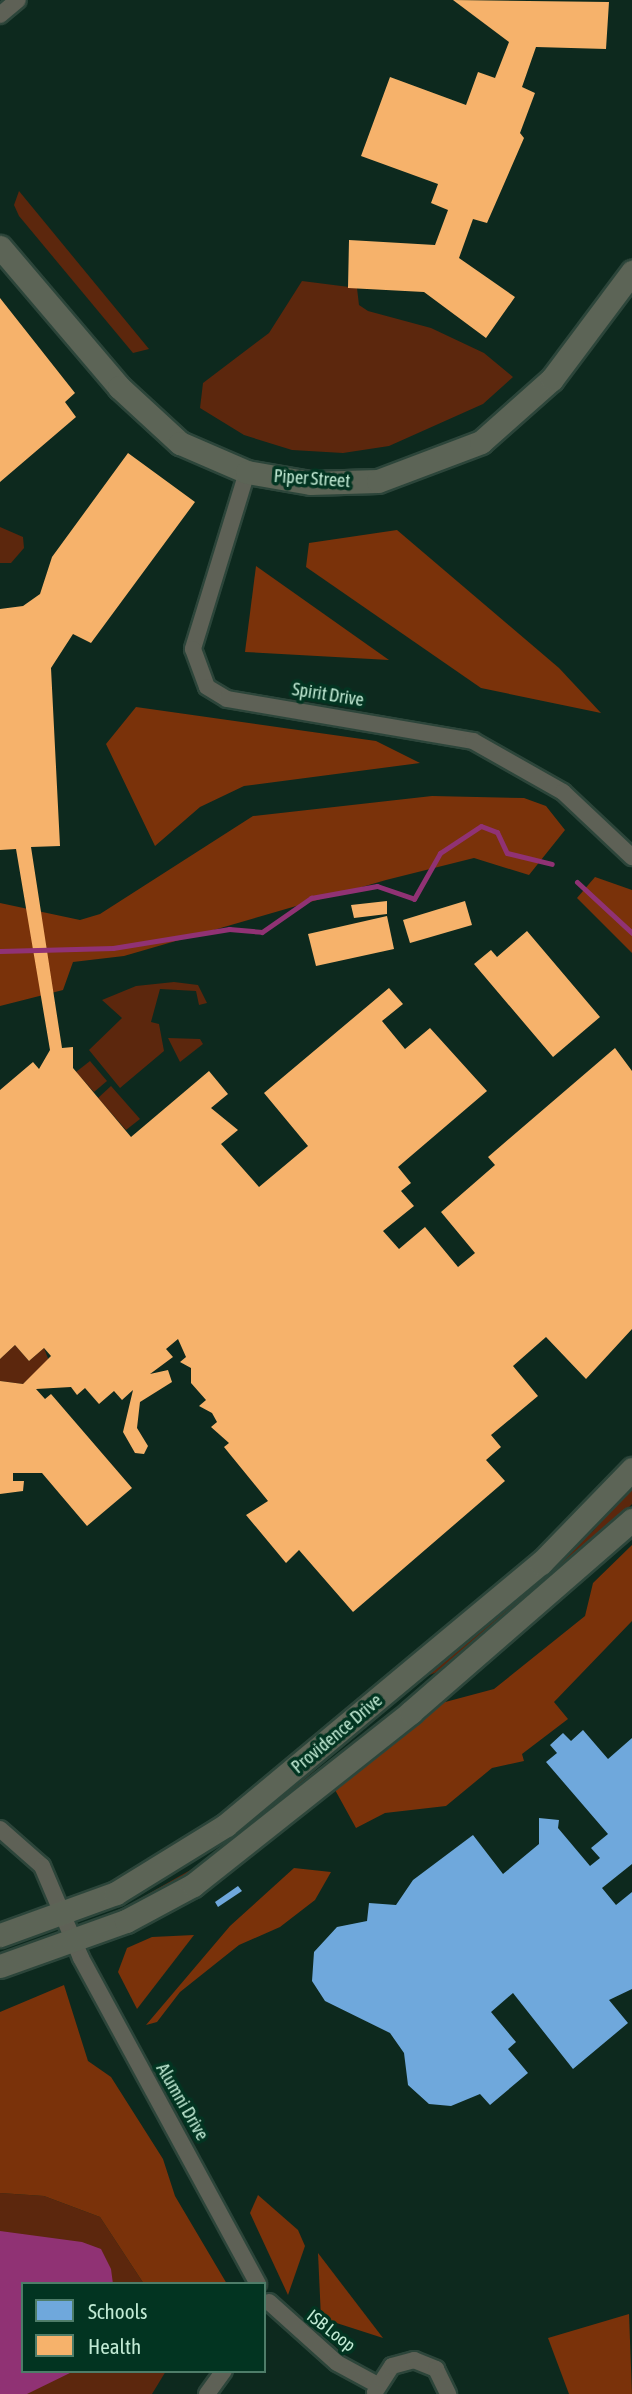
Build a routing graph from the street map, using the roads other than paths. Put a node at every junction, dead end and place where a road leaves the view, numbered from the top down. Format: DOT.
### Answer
graph roads {
  1 [pos="18,0"];
  2 [pos="0,15"];
  3 [pos="0,247"];
  4 [pos="632,272"];
  5 [pos="247,472"];
  6 [pos="632,857"];
  7 [pos="632,1469"];
  8 [pos="632,1520"];
  9 [pos="0,1829"];
  10 [pos="62,1915"];
  11 [pos="0,1935"];
  12 [pos="74,1940"];
  13 [pos="0,1965"];
  14 [pos="257,2282"];
  15 [pos="266,2302"];
  16 [pos="223,2373"];
  17 [pos="375,2389"];
  18 [pos="207,2394"];
  19 [pos="448,2394"];
  1 -- 2 [label="street"];
  3 -- 5 [label="main road, Piper Street"];
  4 -- 5 [label="main road, Piper Street"];
  5 -- 6 [label="street, Spirit Drive"];
  7 -- 10 [label="main road, Providence Drive"];
  8 -- 12 [label="main road, Providence Drive"];
  9 -- 10 [label="street, Alumni Drive"];
  10 -- 11 [label="main road, Providence Drive"];
  10 -- 12 [label="street, Alumni Drive"];
  12 -- 13 [label="main road, Providence Drive"];
  12 -- 14 [label="street, Alumni Drive"];
  15 -- 17 [label="street, ISB Loop"];
  16 -- 18 [label="street"];
  17 -- 19 [label="street, ISB Loop"];
}
